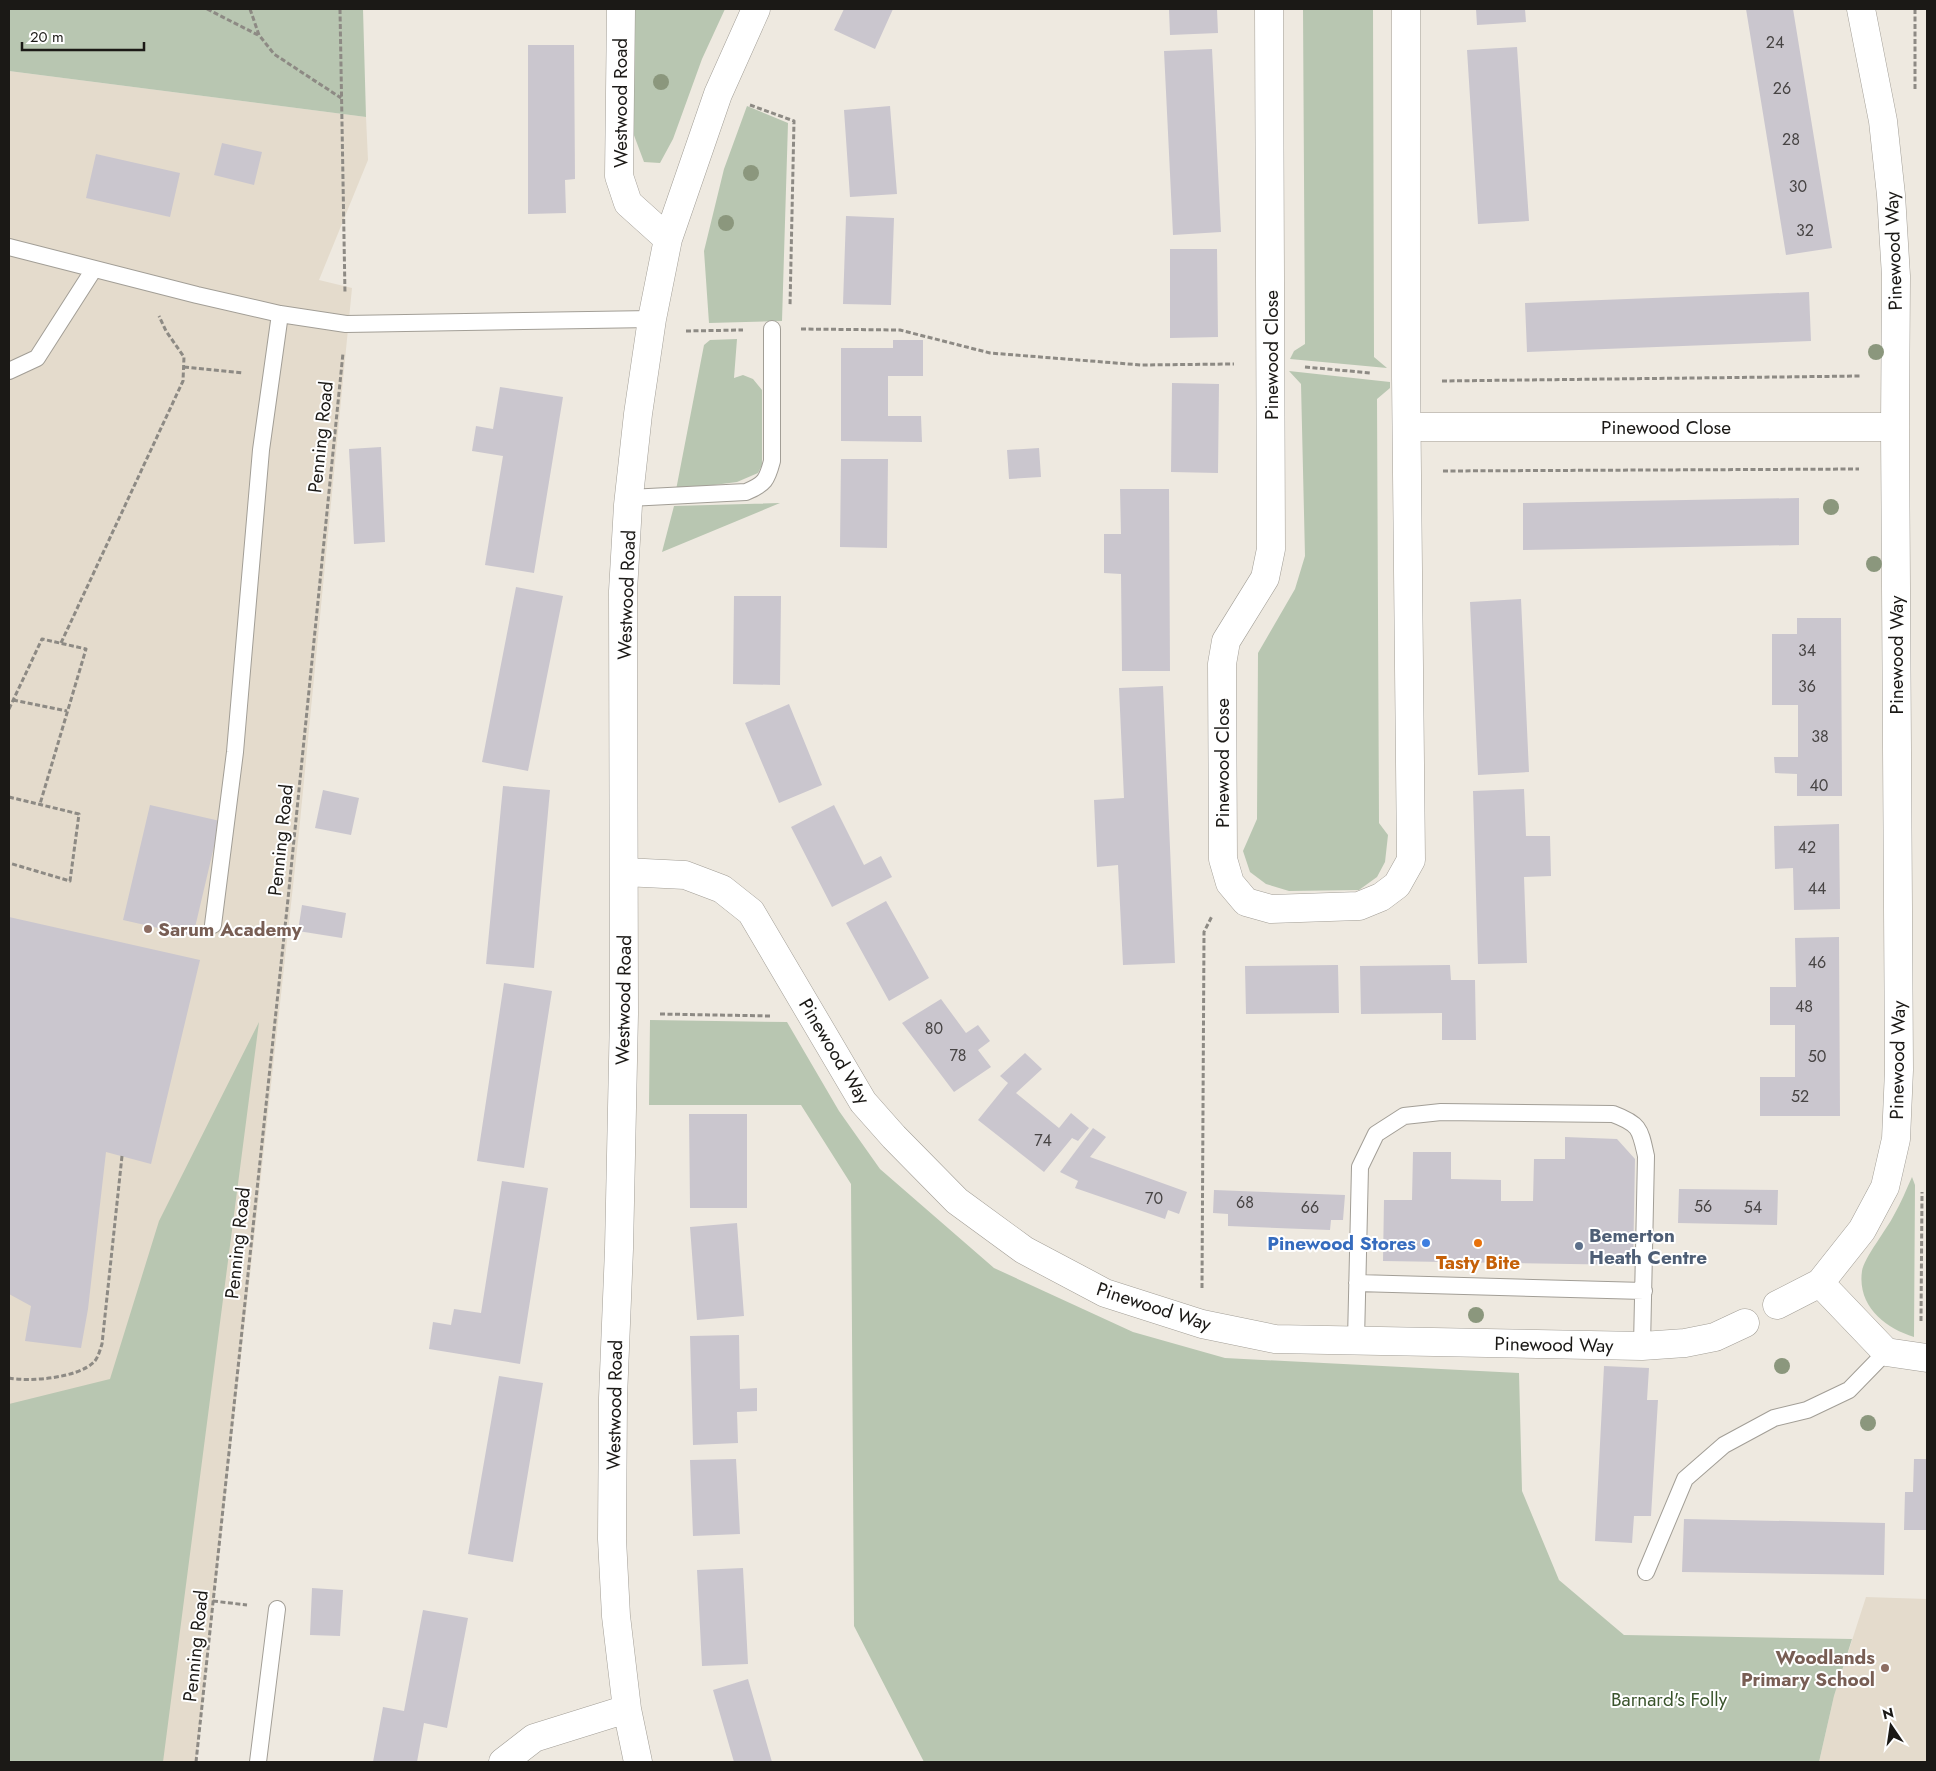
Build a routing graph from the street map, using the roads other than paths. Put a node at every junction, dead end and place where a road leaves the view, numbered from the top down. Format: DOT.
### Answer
graph roads {
  1 [pos="620,9"];
  2 [pos="756,9"];
  3 [pos="1270,9"];
  4 [pos="1406,9"];
  5 [pos="1862,9"];
  6 [pos="668,239"];
  7 [pos="9,247"];
  8 [pos="94,269"];
  9 [pos="280,314"];
  10 [pos="652,326"];
  11 [pos="772,329"];
  12 [pos="9,371"];
  13 [pos="1407,427"];
  14 [pos="1895,427"];
  15 [pos="629,498"];
  16 [pos="624,872"];
  17 [pos="213,925"];
  18 [pos="1357,1283"];
  19 [pos="1820,1283"];
  20 [pos="1644,1290"];
  21 [pos="1777,1305"];
  22 [pos="1745,1323"];
  23 [pos="1356,1340"];
  24 [pos="1642,1346"];
  25 [pos="1886,1352"];
  26 [pos="1924,1357"];
  27 [pos="1646,1572"];
  28 [pos="277,1609"];
  29 [pos="627,1710"];
  30 [pos="258,1762"];
  31 [pos="503,1762"];
  32 [pos="638,1762"];
  1 -- 6 [label="street, Westwood Road"];
  2 -- 6 [label="street, Westwood Road"];
  3 -- 13 [label="street, Pinewood Close"];
  4 -- 13 [label="street, Pinewood Close"];
  5 -- 14 [label="street, Pinewood Way"];
  6 -- 10 [label="street, Westwood Road"];
  7 -- 8 [label="lane"];
  8 -- 9 [label="lane"];
  8 -- 12 [label="lane"];
  9 -- 10 [label="lane"];
  9 -- 17 [label="lane"];
  10 -- 15 [label="street, Westwood Road"];
  11 -- 15 [label="lane"];
  13 -- 14 [label="street, Pinewood Close"];
  14 -- 19 [label="street, Pinewood Way"];
  15 -- 16 [label="street, Westwood Road"];
  16 -- 23 [label="street, Pinewood Way"];
  16 -- 29 [label="street, Westwood Road"];
  18 -- 20 [label="lane"];
  18 -- 20 [label="lane"];
  18 -- 23 [label="lane"];
  19 -- 21 [label="street, Pinewood Way"];
  19 -- 25 [label="street"];
  20 -- 24 [label="lane"];
  22 -- 24 [label="street, Pinewood Way"];
  23 -- 24 [label="street, Pinewood Way"];
  25 -- 26 [label="street"];
  25 -- 27 [label="lane"];
  28 -- 30 [label="lane"];
  29 -- 31 [label="street"];
  29 -- 32 [label="street, Westwood Road"];
}
